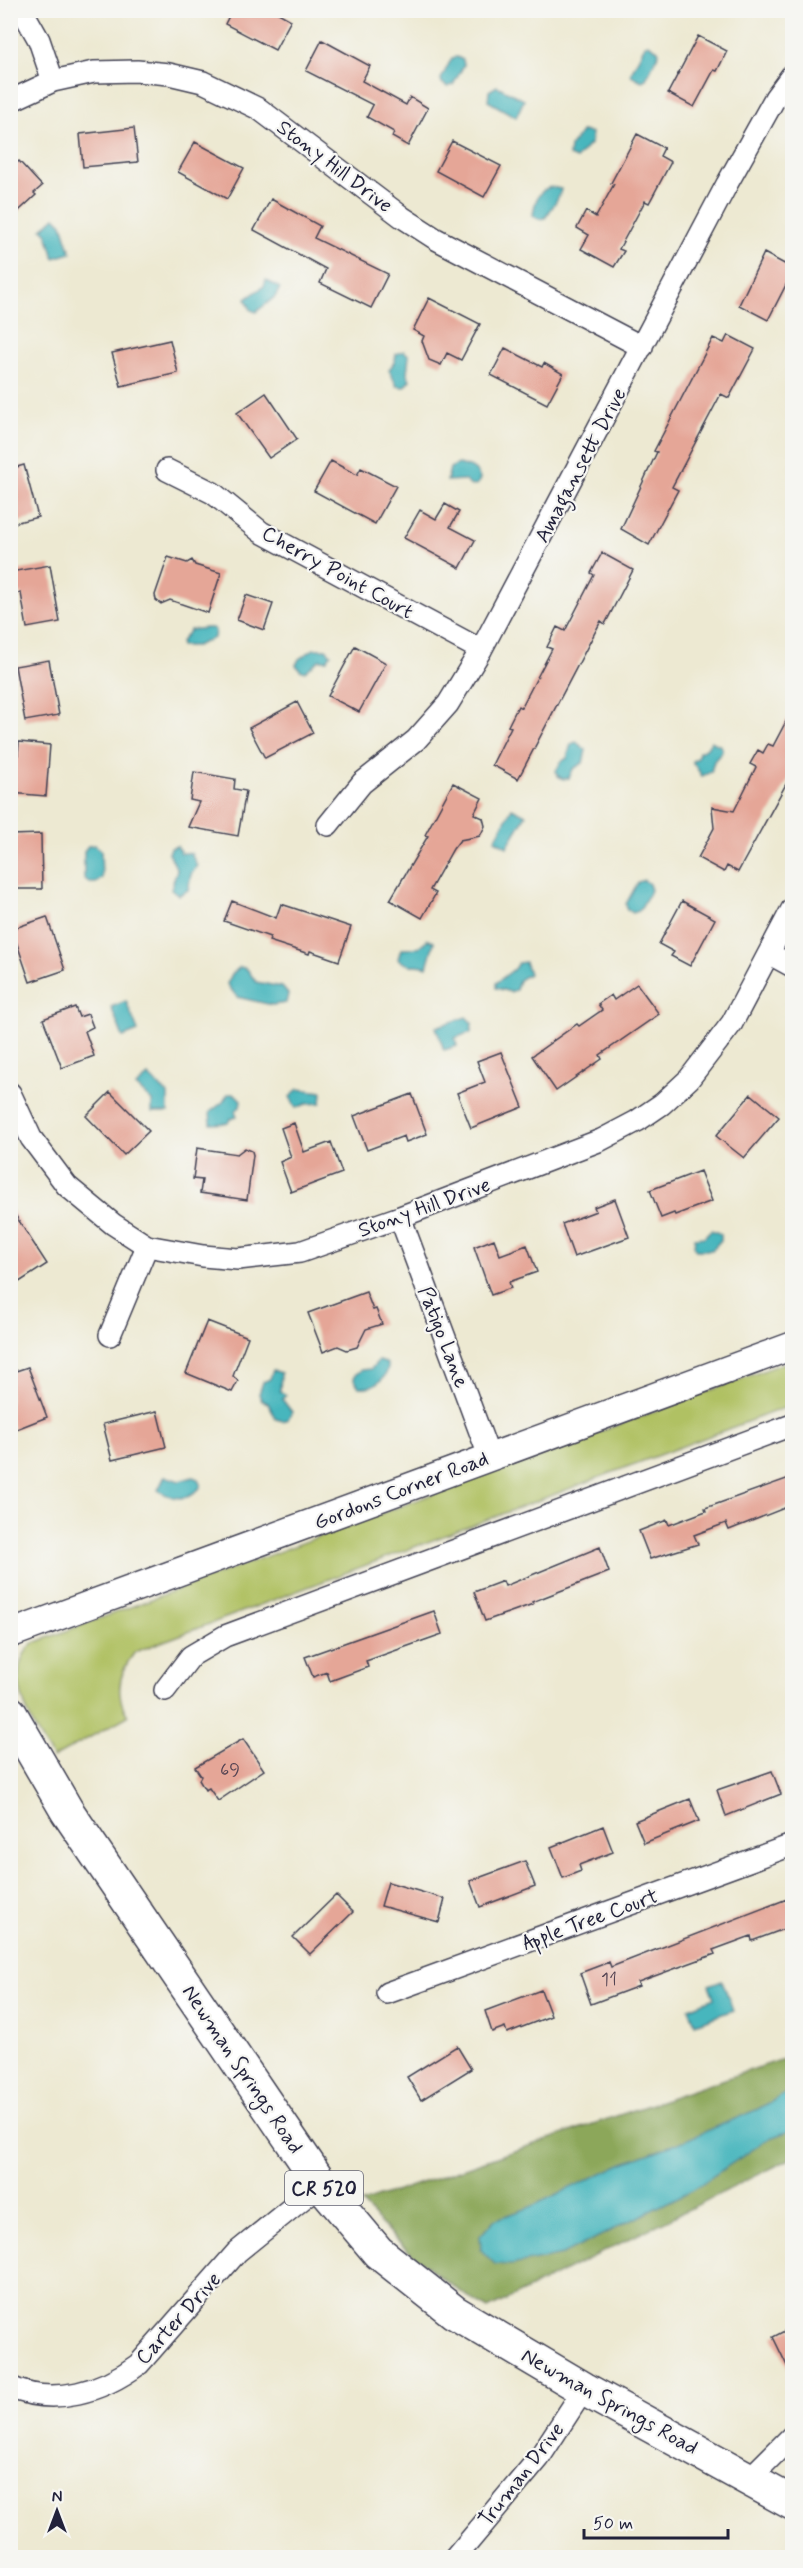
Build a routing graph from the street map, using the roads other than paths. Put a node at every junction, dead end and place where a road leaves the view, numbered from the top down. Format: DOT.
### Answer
graph roads {
  1 [pos="22,10"];
  2 [pos="792,75"];
  3 [pos="53,81"];
  4 [pos="10,101"];
  5 [pos="642,347"];
  6 [pos="167,470"];
  7 [pos="481,650"];
  8 [pos="328,825"];
  9 [pos="792,909"];
  10 [pos="770,954"];
  11 [pos="792,966"];
  12 [pos="10,1093"];
  13 [pos="400,1217"];
  14 [pos="147,1246"];
  15 [pos="110,1335"];
  16 [pos="792,1346"];
  17 [pos="792,1425"];
  18 [pos="489,1456"];
  19 [pos="10,1635"];
  20 [pos="165,1690"];
  21 [pos="10,1713"];
  22 [pos="792,1845"];
  23 [pos="387,1993"];
  24 [pos="321,2184"];
  25 [pos="10,2387"];
  26 [pos="584,2389"];
  27 [pos="792,2436"];
  28 [pos="749,2479"];
  29 [pos="792,2503"];
  30 [pos="455,2558"];
  1 -- 3 [label="street"];
  2 -- 5 [label="street, Amagansett Drive"];
  3 -- 4 [label="street, Stony Hill Drive"];
  3 -- 5 [label="street, Stony Hill Drive"];
  5 -- 7 [label="street, Amagansett Drive"];
  6 -- 7 [label="street, Cherry Point Court"];
  7 -- 8 [label="street, Amagansett Drive"];
  9 -- 10 [label="street, Stony Hill Drive"];
  10 -- 11 [label="street"];
  10 -- 13 [label="street, Stony Hill Drive"];
  12 -- 14 [label="street, Stony Hill Drive"];
  13 -- 14 [label="street, Stony Hill Drive"];
  13 -- 18 [label="street, Patigo Lane"];
  14 -- 15 [label="street"];
  16 -- 18 [label="street, Gordons Corner Road"];
  17 -- 20 [label="street"];
  18 -- 19 [label="street, Gordons Corner Road"];
  21 -- 24 [label="main road, Newman Springs Road / CR 520"];
  22 -- 23 [label="street, Apple Tree Court"];
  24 -- 25 [label="street, Carter Drive"];
  24 -- 26 [label="main road, Newman Springs Road / CR 520"];
  26 -- 28 [label="main road, Newman Springs Road / CR 520"];
  26 -- 30 [label="street, Truman Drive"];
  27 -- 28 [label="street"];
  28 -- 29 [label="main road, Newman Springs Road / CR 520"];
}
